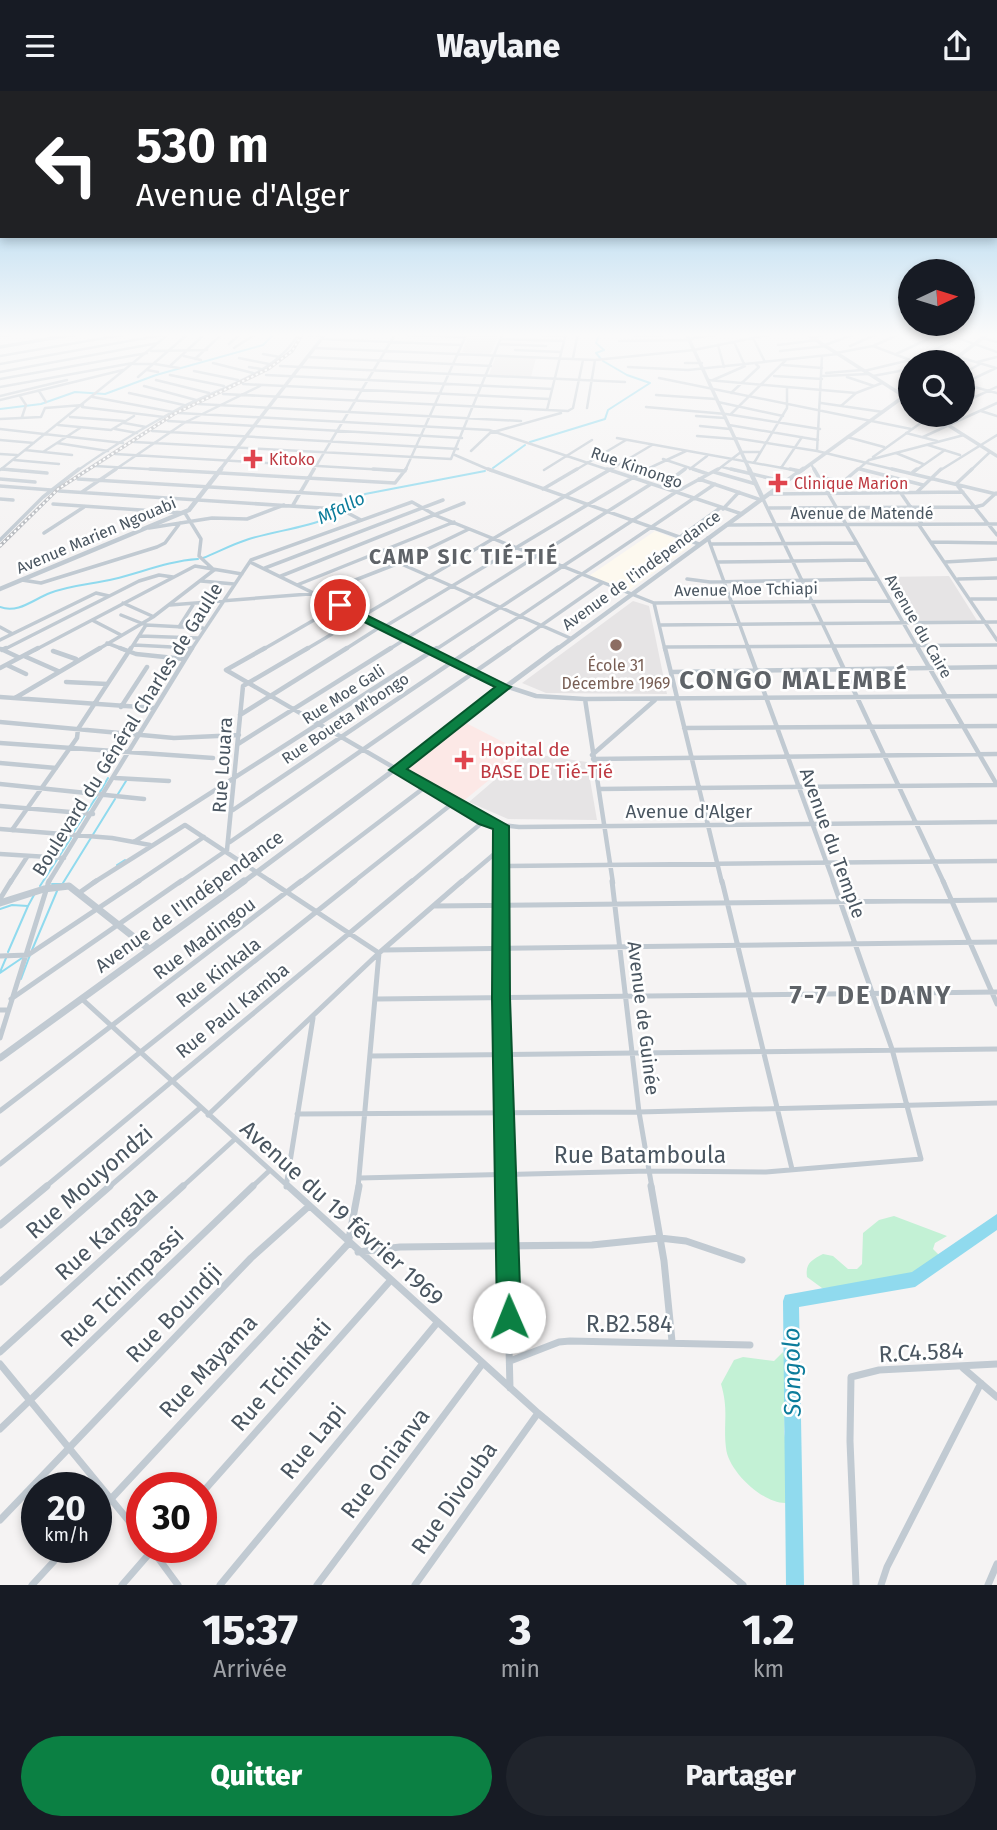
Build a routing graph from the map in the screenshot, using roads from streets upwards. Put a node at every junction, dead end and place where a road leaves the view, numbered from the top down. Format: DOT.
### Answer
graph roads {
  1 [pos="24,403"];
  2 [pos="86,403"];
  3 [pos="123,403"];
  4 [pos="174,403"];
  5 [pos="194,403"];
  6 [pos="202,403"];
  7 [pos="222,403"];
  8 [pos="272,403"];
  9 [pos="353,403"];
  10 [pos="388,403"];
  11 [pos="476,403"];
  12 [pos="548,403"];
  13 [pos="572,403"];
  14 [pos="588,403"];
  15 [pos="719,403"];
  16 [pos="725,403"];
  17 [pos="743,403"];
  18 [pos="777,403"];
  19 [pos="821,403"];
  20 [pos="845,403"];
  21 [pos="895,403"];
  22 [pos="997,403"];
  23 [pos="185,405"];
  24 [pos="217,405"];
  25 [pos="433,405"];
  26 [pos="788,405"];
  27 [pos="83,406"];
  28 [pos="739,406"];
  29 [pos="841,406"];
  30 [pos="474,407"];
  31 [pos="646,407"];
  32 [pos="268,408"];
  33 [pos="587,408"];
  34 [pos="547,410"];
  35 [pos="570,410"];
  36 [pos="821,411"];
  37 [pos="979,411"];
  38 [pos="173,412"];
  39 [pos="348,412"];
  40 [pos="883,412"];
  41 [pos="180,413"];
  42 [pos="975,413"];
  43 [pos="200,414"];
  44 [pos="726,415"];
  45 [pos="134,416"];
  46 [pos="428,416"];
  47 [pos="696,416"];
  48 [pos="783,416"];
  49 [pos="997,416"];
  50 [pos="69,417"];
  51 [pos="164,417"];
  52 [pos="261,417"];
  53 [pos="14,418"];
  54 [pos="22,418"];
  55 [pos="470,418"];
  56 [pos="0,419"];
  57 [pos="168,421"];
  58 [pos="521,421"];
  59 [pos="870,421"];
  60 [pos="124,422"];
  61 [pos="342,422"];
  62 [pos="779,422"];
  63 [pos="184,423"];
  64 [pos="57,425"];
  65 [pos="424,426"];
  66 [pos="700,426"];
  67 [pos="730,426"];
  68 [pos="80,427"];
  69 [pos="147,427"];
  70 [pos="253,427"];
  71 [pos="914,427"];
  72 [pos="945,427"];
  73 [pos="952,427"];
  74 [pos="466,428"];
  75 [pos="1,429"];
  76 [pos="114,429"];
  77 [pos="820,429"];
  78 [pos="911,429"];
  79 [pos="152,431"];
  80 [pos="337,431"];
  81 [pos="496,431"];
  82 [pos="773,431"];
  83 [pos="47,433"];
  84 [pos="138,433"];
  85 [pos="169,433"];
  86 [pos="906,433"];
  87 [pos="69,435"];
  88 [pos="419,435"];
  89 [pos="964,435"];
  90 [pos="997,435"];
  91 [pos="697,436"];
  92 [pos="246,437"];
  93 [pos="802,437"];
  94 [pos="847,437"];
  95 [pos="923,437"];
  96 [pos="462,438"];
  97 [pos="617,438"];
  98 [pos="736,438"];
  99 [pos="0,440"];
  100 [pos="592,440"];
  101 [pos="626,440"];
  102 [pos="818,440"];
  103 [pos="659,441"];
  104 [pos="938,441"];
  105 [pos="134,442"];
  106 [pos="330,442"];
  107 [pos="766,442"];
  108 [pos="34,443"];
  109 [pos="57,443"];
  110 [pos="123,443"];
  111 [pos="153,444"];
  112 [pos="927,444"];
  113 [pos="980,445"];
  114 [pos="413,446"];
  115 [pos="653,446"];
  116 [pos="795,447"];
  117 [pos="885,447"];
  118 [pos="237,449"];
  119 [pos="457,449"];
  120 [pos="24,450"];
  121 [pos="945,450"];
  122 [pos="109,451"];
  123 [pos="471,451"];
  124 [pos="686,451"];
  125 [pos="817,451"];
  126 [pos="43,452"];
  127 [pos="743,452"];
  128 [pos="760,452"];
  129 [pos="826,453"];
  130 [pos="896,453"];
  131 [pos="0,454"];
  132 [pos="115,454"];
  133 [pos="323,454"];
  134 [pos="995,454"];
  135 [pos="19,455"];
  136 [pos="72,455"];
  137 [pos="455,455"];
  138 [pos="961,455"];
  139 [pos="135,456"];
  140 [pos="566,456"];
  141 [pos="708,456"];
  142 [pos="408,459"];
  143 [pos="663,459"];
  144 [pos="730,459"];
  145 [pos="13,460"];
  146 [pos="228,461"];
  147 [pos="868,461"];
  148 [pos="747,462"];
  149 [pos="586,463"];
  150 [pos="754,463"];
  151 [pos="59,464"];
  152 [pos="811,464"];
  153 [pos="923,464"];
  154 [pos="95,466"];
  155 [pos="317,466"];
  156 [pos="722,467"];
  157 [pos="116,468"];
  158 [pos="689,468"];
  159 [pos="781,468"];
  160 [pos="0,469"];
  161 [pos="859,469"];
  162 [pos="544,470"];
  163 [pos="609,470"];
  164 [pos="405,471"];
  165 [pos="801,471"];
  166 [pos="641,472"];
  167 [pos="714,472"];
  168 [pos="752,473"];
  169 [pos="912,473"];
  170 [pos="218,474"];
  171 [pos="709,475"];
  172 [pos="931,476"];
  173 [pos="890,477"];
  174 [pos="632,478"];
  175 [pos="820,478"];
  176 [pos="0,479"];
  177 [pos="78,479"];
  178 [pos="310,479"];
  179 [pos="672,479"];
  180 [pos="699,479"];
  181 [pos="97,481"];
  182 [pos="35,482"];
  183 [pos="786,482"];
  184 [pos="957,483"];
  185 [pos="652,484"];
  186 [pos="756,484"];
  187 [pos="715,485"];
  188 [pos="923,485"];
  189 [pos="0,486"];
  190 [pos="207,487"];
  191 [pos="661,487"];
  192 [pos="29,488"];
  193 [pos="543,489"];
  194 [pos="51,490"];
  195 [pos="59,491"];
  196 [pos="81,492"];
  197 [pos="676,492"];
  198 [pos="740,492"];
  199 [pos="900,492"];
  200 [pos="917,492"];
  201 [pos="963,492"];
  202 [pos="301,493"];
  203 [pos="829,493"];
  204 [pos="996,494"];
  205 [pos="341,495"];
  206 [pos="565,497"];
  207 [pos="693,498"];
  208 [pos="765,498"];
  209 [pos="0,499"];
  210 [pos="198,499"];
  211 [pos="13,500"];
  212 [pos="443,500"];
  213 [pos="464,503"];
  214 [pos="53,504"];
  215 [pos="284,505"];
  216 [pos="293,505"];
  217 [pos="586,505"];
  218 [pos="84,506"];
  219 [pos="910,507"];
  220 [pos="975,507"];
  221 [pos="722,508"];
  222 [pos="769,508"];
  223 [pos="838,508"];
  224 [pos="337,509"];
  225 [pos="425,509"];
  226 [pos="344,511"];
  227 [pos="608,512"];
  228 [pos="185,513"];
  229 [pos="742,514"];
  230 [pos="437,516"];
  231 [pos="361,520"];
  232 [pos="632,521"];
  233 [pos="192,522"];
  234 [pos="454,522"];
  235 [pos="180,523"];
  236 [pos="988,524"];
  237 [pos="997,524"];
  238 [pos="726,525"];
  239 [pos="847,525"];
  240 [pos="920,525"];
  241 [pos="777,526"];
  242 [pos="652,527"];
  243 [pos="148,528"];
  244 [pos="470,529"];
  245 [pos="44,533"];
  246 [pos="997,535"];
  247 [pos="680,537"];
  248 [pos="708,538"];
  249 [pos="494,539"];
  250 [pos="0,540"];
  251 [pos="931,542"];
  252 [pos="856,543"];
  253 [pos="997,543"];
  254 [pos="699,544"];
  255 [pos="711,544"];
  256 [pos="786,544"];
  257 [pos="517,547"];
  258 [pos="538,556"];
  259 [pos="997,559"];
  260 [pos="866,560"];
  261 [pos="251,561"];
  262 [pos="794,561"];
  263 [pos="718,562"];
  264 [pos="945,562"];
  265 [pos="399,563"];
  266 [pos="562,566"];
  267 [pos="264,568"];
  268 [pos="215,570"];
  269 [pos="242,574"];
  270 [pos="582,575"];
  271 [pos="280,576"];
  272 [pos="174,577"];
  273 [pos="430,577"];
  274 [pos="997,578"];
  275 [pos="21,579"];
  276 [pos="687,579"];
  277 [pos="878,579"];
  278 [pos="957,579"];
  279 [pos="803,580"];
  280 [pos="201,581"];
  281 [pos="725,581"];
  282 [pos="603,583"];
  283 [pos="234,584"];
  284 [pos="296,585"];
  285 [pos="452,586"];
  286 [pos="0,589"];
  287 [pos="316,594"];
  288 [pos="630,594"];
  289 [pos="109,596"];
  290 [pos="474,596"];
  291 [pos="971,599"];
  292 [pos="997,599"];
  293 [pos="813,601"];
  294 [pos="890,601"];
  295 [pos="123,603"];
  296 [pos="222,603"];
  297 [pos="654,603"];
  298 [pos="733,603"];
  299 [pos="193,604"];
  300 [pos="169,605"];
  301 [pos="340,605"];
  302 [pos="499,607"];
  303 [pos="121,615"];
  304 [pos="361,616"];
  305 [pos="520,616"];
  306 [pos="153,617"];
  307 [pos="93,620"];
  308 [pos="986,622"];
  309 [pos="997,622"];
  310 [pos="904,623"];
  311 [pos="741,624"];
  312 [pos="824,624"];
  313 [pos="143,625"];
  314 [pos="661,625"];
  315 [pos="542,626"];
  316 [pos="0,627"];
  317 [pos="178,627"];
  318 [pos="382,627"];
  319 [pos="204,628"];
  320 [pos="12,634"];
  321 [pos="122,635"];
  322 [pos="140,636"];
  323 [pos="198,638"];
  324 [pos="570,638"];
  325 [pos="406,639"];
  326 [pos="0,640"];
  327 [pos="997,640"];
  328 [pos="107,643"];
  329 [pos="134,645"];
  330 [pos="916,645"];
  331 [pos="997,645"];
  332 [pos="834,646"];
  333 [pos="192,647"];
  334 [pos="666,647"];
  335 [pos="748,647"];
  336 [pos="1,649"];
  337 [pos="431,650"];
  338 [pos="53,651"];
  339 [pos="130,652"];
  340 [pos="21,657"];
  341 [pos="184,659"];
  342 [pos="76,660"];
  343 [pos="452,660"];
  344 [pos="6,665"];
  345 [pos="147,667"];
  346 [pos="997,667"];
  347 [pos="0,668"];
  348 [pos="929,668"];
  349 [pos="757,670"];
  350 [pos="845,670"];
  351 [pos="59,671"];
  352 [pos="671,671"];
  353 [pos="475,672"];
  354 [pos="26,674"];
  355 [pos="66,682"];
  356 [pos="246,683"];
  357 [pos="107,684"];
  358 [pos="505,687"];
  359 [pos="997,696"];
  360 [pos="0,697"];
  361 [pos="268,697"];
  362 [pos="858,697"];
  363 [pos="946,697"];
  364 [pos="15,698"];
  365 [pos="766,698"];
  366 [pos="585,699"];
  367 [pos="656,699"];
  368 [pos="678,699"];
  369 [pos="94,705"];
  370 [pos="121,707"];
  371 [pos="154,708"];
  372 [pos="292,710"];
  373 [pos="240,715"];
  374 [pos="0,722"];
  375 [pos="317,725"];
  376 [pos="872,726"];
  377 [pos="963,726"];
  378 [pos="997,726"];
  379 [pos="776,727"];
  380 [pos="684,728"];
  381 [pos="78,729"];
  382 [pos="139,734"];
  383 [pos="239,735"];
  384 [pos="338,738"];
  385 [pos="0,743"];
  386 [pos="237,745"];
  387 [pos="68,750"];
  388 [pos="361,751"];
  389 [pos="978,754"];
  390 [pos="997,754"];
  391 [pos="129,755"];
  392 [pos="886,755"];
  393 [pos="787,756"];
  394 [pos="593,757"];
  395 [pos="690,757"];
  396 [pos="213,758"];
  397 [pos="0,763"];
  398 [pos="57,768"];
  399 [pos="396,770"];
  400 [pos="116,778"];
  401 [pos="234,780"];
  402 [pos="169,781"];
  403 [pos="0,783"];
  404 [pos="997,785"];
  405 [pos="900,786"];
  406 [pos="425,787"];
  407 [pos="797,787"];
  408 [pos="42,788"];
  409 [pos="698,788"];
  410 [pos="599,789"];
  411 [pos="106,794"];
  412 [pos="144,799"];
  413 [pos="453,803"];
  414 [pos="0,806"];
  415 [pos="28,808"];
  416 [pos="233,810"];
  417 [pos="93,814"];
  418 [pos="485,821"];
  419 [pos="997,822"];
  420 [pos="918,823"];
  421 [pos="810,824"];
  422 [pos="606,825"];
  423 [pos="708,825"];
  424 [pos="501,826"];
  425 [pos="0,829"];
  426 [pos="12,830"];
  427 [pos="79,836"];
  428 [pos="204,837"];
  429 [pos="134,842"];
  430 [pos="230,842"];
  431 [pos="151,846"];
  432 [pos="500,849"];
  433 [pos="227,850"];
  434 [pos="0,854"];
  435 [pos="27,857"];
  436 [pos="65,858"];
  437 [pos="997,861"];
  438 [pos="934,862"];
  439 [pos="825,863"];
  440 [pos="611,865"];
  441 [pos="717,865"];
  442 [pos="500,866"];
  443 [pos="258,872"];
  444 [pos="44,889"];
  445 [pos="79,893"];
  446 [pos="287,893"];
  447 [pos="951,900"];
  448 [pos="997,900"];
  449 [pos="0,901"];
  450 [pos="839,902"];
  451 [pos="615,903"];
  452 [pos="725,903"];
  453 [pos="500,905"];
  454 [pos="433,907"];
  455 [pos="97,909"];
  456 [pos="316,913"];
  457 [pos="118,926"];
  458 [pos="348,935"];
  459 [pos="970,942"];
  460 [pos="997,942"];
  461 [pos="855,945"];
  462 [pos="735,946"];
  463 [pos="619,947"];
  464 [pos="149,949"];
  465 [pos="501,949"];
  466 [pos="381,951"];
  467 [pos="28,955"];
  468 [pos="0,956"];
  469 [pos="994,992"];
  470 [pos="874,994"];
  471 [pos="748,996"];
  472 [pos="625,997"];
  473 [pos="501,998"];
  474 [pos="82,999"];
  475 [pos="377,999"];
  476 [pos="10,1000"];
  477 [pos="997,1004"];
  478 [pos="4,1010"];
  479 [pos="313,1017"];
  480 [pos="111,1026"];
  481 [pos="0,1038"];
  482 [pos="997,1048"];
  483 [pos="892,1049"];
  484 [pos="762,1051"];
  485 [pos="140,1053"];
  486 [pos="632,1054"];
  487 [pos="371,1056"];
  488 [pos="504,1056"];
  489 [pos="0,1058"];
  490 [pos="172,1081"];
  491 [pos="997,1104"];
  492 [pos="908,1107"];
  493 [pos="200,1108"];
  494 [pos="776,1109"];
  495 [pos="0,1111"];
  496 [pos="639,1112"];
  497 [pos="505,1113"];
  498 [pos="297,1114"];
  499 [pos="208,1115"];
  500 [pos="365,1115"];
  501 [pos="235,1139"];
  502 [pos="920,1161"];
  503 [pos="0,1164"];
  504 [pos="792,1169"];
  505 [pos="269,1171"];
  506 [pos="649,1171"];
  507 [pos="507,1175"];
  508 [pos="360,1178"];
  509 [pos="286,1187"];
  510 [pos="308,1207"];
  511 [pos="0,1225"];
  512 [pos="660,1238"];
  513 [pos="348,1244"];
  514 [pos="508,1245"];
  515 [pos="357,1252"];
  516 [pos="742,1260"];
  517 [pos="390,1281"];
  518 [pos="0,1282"];
  519 [pos="437,1323"];
  520 [pos="672,1341"];
  521 [pos="750,1345"];
  522 [pos="0,1352"];
  523 [pos="510,1361"];
  524 [pos="483,1363"];
  525 [pos="0,1364"];
  526 [pos="997,1364"];
  527 [pos="963,1368"];
  528 [pos="981,1384"];
  529 [pos="510,1389"];
  530 [pos="997,1397"];
  531 [pos="29,1401"];
  532 [pos="538,1413"];
  533 [pos="0,1429"];
  534 [pos="68,1448"];
  535 [pos="88,1472"];
  536 [pos="217,1476"];
  537 [pos="112,1498"];
  538 [pos="112,1500"];
  539 [pos="126,1517"];
  540 [pos="0,1520"];
  541 [pos="53,1563"];
  542 [pos="140,1563"];
  543 [pos="163,1563"];
  544 [pos="997,1564"];
  545 [pos="33,1585"];
  546 [pos="122,1585"];
  547 [pos="178,1585"];
  548 [pos="220,1585"];
  549 [pos="317,1585"];
  550 [pos="415,1585"];
  551 [pos="743,1585"];
  552 [pos="856,1585"];
  553 [pos="881,1585"];
  554 [pos="988,1585"];
  1 -- 54 [label="street"];
  2 -- 27 [label="street"];
  3 -- 38 [label="street"];
  4 -- 23 [label="street"];
  5 -- 23 [label="street"];
  6 -- 24 [label="street"];
  7 -- 24 [label="street"];
  8 -- 32 [label="street, Avenue Marien Ngouabi"];
  9 -- 39 [label="street"];
  10 -- 25 [label="street"];
  11 -- 30 [label="street"];
  12 -- 34 [label="street"];
  13 -- 35 [label="street"];
  14 -- 33 [label="street"];
  15 -- 44 [label="street"];
  16 -- 28 [label="street"];
  17 -- 28 [label="street"];
  18 -- 26 [label="street"];
  19 -- 29 [label="street"];
  19 -- 36 [label="street"];
  20 -- 29 [label="street"];
  21 -- 40 [label="street, Avenue de l'indépendance"];
  22 -- 37 [label="street"];
  23 -- 38 [label="street"];
  24 -- 32 [label="street"];
  24 -- 43 [label="street"];
  25 -- 30 [label="street"];
  25 -- 46 [label="street"];
  26 -- 36 [label="street"];
  26 -- 48 [label="street"];
  27 -- 50 [label="street"];
  27 -- 51 [label="street"];
  27 -- 54 [label="street"];
  28 -- 44 [label="street"];
  28 -- 48 [label="street"];
  29 -- 40 [label="street"];
  30 -- 34 [label="street"];
  30 -- 55 [label="street"];
  31 -- 44 [label="street"];
  32 -- 39 [label="street"];
  32 -- 52 [label="street, Avenue Marien Ngouabi"];
  34 -- 35 [label="street"];
  35 -- 58 [label="street"];
  36 -- 59 [label="street"];
  36 -- 77 [label="street"];
  37 -- 42 [label="street"];
  37 -- 49 [label="street"];
  38 -- 51 [label="street"];
  39 -- 46 [label="street"];
  39 -- 61 [label="street"];
  40 -- 59 [label="street, Avenue de l'indépendance"];
  41 -- 43 [label="street, Rue Kimongo"];
  43 -- 52 [label="street, Rue Kimongo"];
  43 -- 63 [label="street"];
  44 -- 47 [label="street"];
  44 -- 62 [label="street"];
  44 -- 67 [label="street"];
  45 -- 60 [label="street"];
  46 -- 55 [label="street"];
  46 -- 65 [label="street"];
  48 -- 62 [label="street"];
  50 -- 60 [label="street"];
  50 -- 64 [label="street"];
  51 -- 69 [label="street"];
  52 -- 61 [label="street, Rue Kimongo"];
  52 -- 70 [label="street, Avenue Marien Ngouabi"];
  53 -- 54 [label="street"];
  53 -- 56 [label="street"];
  53 -- 75 [label="street"];
  55 -- 58 [label="street"];
  55 -- 74 [label="street"];
  57 -- 63 [label="street"];
  58 -- 81 [label="street"];
  59 -- 78 [label="street"];
  59 -- 94 [label="street, Avenue de l'indépendance"];
  60 -- 69 [label="street"];
  60 -- 76 [label="street"];
  61 -- 65 [label="street, Rue Kimongo"];
  61 -- 80 [label="street"];
  62 -- 77 [label="street"];
  62 -- 82 [label="street"];
  63 -- 70 [label="street"];
  63 -- 85 [label="street"];
  64 -- 68 [label="street"];
  64 -- 83 [label="street"];
  65 -- 74 [label="street, Rue Kimongo"];
  65 -- 88 [label="street"];
  66 -- 67 [label="street"];
  67 -- 82 [label="street"];
  67 -- 98 [label="street"];
  68 -- 76 [label="street"];
  68 -- 87 [label="street"];
  69 -- 84 [label="street"];
  70 -- 80 [label="street"];
  70 -- 92 [label="street, Avenue Marien Ngouabi"];
  71 -- 78 [label="street"];
  72 -- 95 [label="street"];
  73 -- 89 [label="street"];
  74 -- 81 [label="street, Rue Kimongo"];
  74 -- 96 [label="street"];
  75 -- 83 [label="street"];
  76 -- 84 [label="street"];
  77 -- 102 [label="street"];
  78 -- 86 [label="street"];
  79 -- 85 [label="street"];
  80 -- 88 [label="street"];
  80 -- 106 [label="street"];
  81 -- 123 [label="street"];
  81 -- 140 [label="street, Rue Kimongo"];
  82 -- 93 [label="street"];
  82 -- 107 [label="street"];
  83 -- 87 [label="street"];
  83 -- 108 [label="street"];
  84 -- 110 [label="street"];
  85 -- 92 [label="street"];
  85 -- 111 [label="street"];
  86 -- 95 [label="street"];
  86 -- 117 [label="street"];
  87 -- 109 [label="street"];
  87 -- 110 [label="street"];
  88 -- 96 [label="street"];
  88 -- 114 [label="street"];
  89 -- 104 [label="street"];
  89 -- 113 [label="street"];
  90 -- 113 [label="street"];
  91 -- 98 [label="street"];
  92 -- 106 [label="street"];
  92 -- 118 [label="street, Avenue Marien Ngouabi"];
  93 -- 102 [label="street"];
  93 -- 116 [label="street"];
  94 -- 117 [label="street"];
  94 -- 129 [label="street, Avenue de l'indépendance"];
  95 -- 104 [label="street"];
  96 -- 119 [label="street"];
  97 -- 101 [label="street"];
  98 -- 107 [label="street"];
  98 -- 127 [label="street"];
  99 -- 108 [label="street"];
  100 -- 140 [label="street"];
  101 -- 115 [label="street"];
  101 -- 149 [label="street"];
  102 -- 125 [label="street"];
  103 -- 115 [label="street"];
  104 -- 112 [label="street"];
  105 -- 111 [label="street"];
  106 -- 114 [label="street"];
  106 -- 133 [label="street"];
  107 -- 116 [label="street"];
  107 -- 128 [label="street"];
  108 -- 120 [label="street"];
  109 -- 122 [label="street"];
  109 -- 126 [label="street"];
  110 -- 122 [label="street"];
  111 -- 118 [label="street"];
  111 -- 139 [label="street"];
  112 -- 121 [label="street"];
  112 -- 130 [label="street"];
  113 -- 134 [label="street"];
  113 -- 138 [label="street"];
  114 -- 119 [label="street"];
  114 -- 142 [label="street"];
  115 -- 124 [label="street"];
  115 -- 163 [label="street"];
  116 -- 125 [label="street"];
  116 -- 159 [label="street"];
  117 -- 147 [label="street"];
  118 -- 133 [label="street"];
  118 -- 146 [label="street, Avenue Marien Ngouabi"];
  119 -- 137 [label="street"];
  120 -- 126 [label="street"];
  120 -- 135 [label="street"];
  121 -- 138 [label="street"];
  121 -- 153 [label="street"];
  122 -- 194 [label="street"];
  124 -- 141 [label="street"];
  124 -- 143 [label="street"];
  125 -- 129 [label="street"];
  126 -- 136 [label="street"];
  127 -- 128 [label="street"];
  127 -- 144 [label="street, Rue Moe Gali"];
  127 -- 148 [label="street"];
  128 -- 150 [label="street"];
  129 -- 147 [label="street"];
  129 -- 152 [label="street, Avenue de l'indépendance"];
  130 -- 147 [label="street"];
  130 -- 153 [label="street"];
  131 -- 135 [label="street"];
  132 -- 139 [label="street"];
  133 -- 142 [label="street"];
  133 -- 155 [label="street"];
  134 -- 184 [label="street"];
  135 -- 145 [label="street"];
  137 -- 142 [label="street"];
  137 -- 193 [label="street"];
  138 -- 172 [label="street"];
  139 -- 146 [label="street"];
  139 -- 157 [label="street"];
  140 -- 149 [label="street, Rue Kimongo"];
  140 -- 162 [label="street"];
  141 -- 144 [label="street"];
  141 -- 158 [label="street"];
  142 -- 164 [label="street"];
  143 -- 158 [label="street"];
  143 -- 166 [label="street"];
  144 -- 148 [label="street"];
  144 -- 156 [label="street, Rue Moe Gali"];
  145 -- 151 [label="street"];
  145 -- 160 [label="street"];
  146 -- 155 [label="street"];
  146 -- 170 [label="street, Avenue Marien Ngouabi"];
  147 -- 161 [label="street"];
  147 -- 169 [label="street"];
  148 -- 150 [label="street"];
  148 -- 168 [label="street"];
  149 -- 163 [label="street, Rue Kimongo"];
  149 -- 193 [label="street"];
  150 -- 159 [label="street"];
  152 -- 165 [label="street, Avenue de l'indépendance"];
  152 -- 175 [label="street, Avenue du Caire"];
  153 -- 169 [label="street"];
  154 -- 157 [label="street"];
  155 -- 164 [label="street"];
  155 -- 178 [label="street"];
  156 -- 167 [label="street, Rue Moe Gali"];
  156 -- 168 [label="street"];
  157 -- 170 [label="street"];
  157 -- 181 [label="street"];
  158 -- 171 [label="street"];
  158 -- 179 [label="street"];
  159 -- 165 [label="street"];
  160 -- 182 [label="street"];
  161 -- 173 [label="street"];
  161 -- 175 [label="street"];
  163 -- 174 [label="street, Rue Kimongo"];
  163 -- 206 [label="street"];
  164 -- 178 [label="street"];
  165 -- 183 [label="street, Avenue de l'indépendance"];
  166 -- 174 [label="street"];
  166 -- 179 [label="street"];
  167 -- 171 [label="street, Rue Moe Gali"];
  167 -- 186 [label="street"];
  168 -- 183 [label="street"];
  168 -- 186 [label="street"];
  168 -- 208 [label="street"];
  169 -- 172 [label="street"];
  170 -- 178 [label="street"];
  170 -- 190 [label="street, Avenue Marien Ngouabi"];
  171 -- 180 [label="street, Rue Moe Gali"];
  172 -- 184 [label="street"];
  172 -- 188 [label="street"];
  173 -- 188 [label="street"];
  173 -- 199 [label="street"];
  174 -- 185 [label="street, Rue Kimongo"];
  174 -- 217 [label="street"];
  175 -- 203 [label="street, Avenue du Caire"];
  176 -- 182 [label="street"];
  177 -- 181 [label="street"];
  178 -- 202 [label="street"];
  179 -- 191 [label="street"];
  180 -- 187 [label="street"];
  180 -- 197 [label="street, Rue Moe Gali"];
  181 -- 190 [label="street"];
  181 -- 196 [label="street"];
  182 -- 192 [label="street"];
  183 -- 208 [label="street, Avenue de l'indépendance"];
  184 -- 201 [label="street"];
  184 -- 204 [label="street"];
  185 -- 191 [label="street, Rue Kimongo"];
  185 -- 227 [label="street"];
  186 -- 208 [label="street"];
  187 -- 198 [label="street"];
  187 -- 207 [label="street, Rue Boueta M'bongo"];
  188 -- 200 [label="street"];
  189 -- 192 [label="street"];
  190 -- 202 [label="street"];
  190 -- 210 [label="street, Avenue Marien Ngouabi"];
  191 -- 197 [label="street, Rue Kimongo"];
  192 -- 194 [label="street"];
  193 -- 206 [label="street"];
  194 -- 250 [label="street"];
  195 -- 196 [label="street"];
  196 -- 210 [label="street"];
  197 -- 207 [label="street, Rue Kimongo"];
  197 -- 232 [label="street, Rue Moe Gali"];
  198 -- 208 [label="street"];
  198 -- 221 [label="street"];
  199 -- 200 [label="street"];
  199 -- 203 [label="street"];
  199 -- 219 [label="street"];
  200 -- 201 [label="street"];
  201 -- 220 [label="street"];
  202 -- 205 [label="street"];
  202 -- 216 [label="street"];
  203 -- 208 [label="street"];
  203 -- 223 [label="street, Avenue du Caire"];
  204 -- 220 [label="street"];
  206 -- 217 [label="street"];
  206 -- 249 [label="street"];
  207 -- 221 [label="street, Rue Kimongo"];
  207 -- 242 [label="street, Rue Boueta M'bongo"];
  208 -- 222 [label="street"];
  208 -- 229 [label="street, Avenue de l'indépendance"];
  209 -- 211 [label="street"];
  210 -- 215 [label="street"];
  210 -- 228 [label="street, Avenue Marien Ngouabi"];
  212 -- 225 [label="street"];
  213 -- 230 [label="street"];
  214 -- 218 [label="street"];
  215 -- 216 [label="street"];
  215 -- 233 [label="street"];
  216 -- 224 [label="street"];
  217 -- 227 [label="street"];
  217 -- 257 [label="street"];
  218 -- 228 [label="street"];
  218 -- 245 [label="street"];
  219 -- 220 [label="street"];
  219 -- 223 [label="street"];
  219 -- 240 [label="street"];
  220 -- 236 [label="street"];
  221 -- 229 [label="street, Rue Kimongo"];
  221 -- 247 [label="street"];
  222 -- 223 [label="street"];
  222 -- 241 [label="street"];
  223 -- 239 [label="street, Avenue du Caire"];
  225 -- 230 [label="street, Avenue Moe Tchiapi"];
  225 -- 231 [label="street, Avenue Moe Tchiapi"];
  225 -- 267 [label="street"];
  226 -- 231 [label="street"];
  227 -- 232 [label="street"];
  227 -- 258 [label="street"];
  228 -- 233 [label="street"];
  228 -- 243 [label="street, Avenue Marien Ngouabi"];
  229 -- 238 [label="street, Avenue de l'indépendance"];
  230 -- 234 [label="street, Avenue Moe Tchiapi"];
  230 -- 271 [label="street"];
  231 -- 261 [label="street"];
  232 -- 242 [label="street"];
  232 -- 266 [label="street, Rue Moe Gali"];
  233 -- 235 [label="street"];
  233 -- 268 [label="street"];
  234 -- 244 [label="street, Avenue Moe Tchiapi"];
  234 -- 284 [label="street"];
  235 -- 243 [label="street"];
  235 -- 275 [label="street"];
  236 -- 237 [label="street, Avenue de Matendé"];
  236 -- 240 [label="street, Avenue de Matendé"];
  236 -- 246 [label="street"];
  238 -- 241 [label="street, Avenue de Matendé"];
  238 -- 248 [label="street, Avenue de l'indépendance"];
  239 -- 240 [label="street, Avenue de Matendé"];
  239 -- 241 [label="street, Avenue de Matendé"];
  239 -- 252 [label="street, Avenue du Caire"];
  240 -- 251 [label="street"];
  241 -- 256 [label="street"];
  242 -- 247 [label="street"];
  242 -- 270 [label="street, Rue Boueta M'bongo"];
  243 -- 275 [label="street, Avenue Marien Ngouabi"];
  244 -- 249 [label="street, Avenue Moe Tchiapi"];
  244 -- 265 [label="street"];
  247 -- 254 [label="street"];
  248 -- 254 [label="street, Avenue de l'indépendance"];
  248 -- 255 [label="street, Avenue du Temple"];
  249 -- 257 [label="street, Avenue Moe Tchiapi"];
  249 -- 273 [label="street"];
  251 -- 253 [label="street"];
  251 -- 264 [label="street"];
  252 -- 256 [label="street"];
  252 -- 260 [label="street, Avenue du Caire"];
  254 -- 288 [label="street, Avenue de l'indépendance"];
  255 -- 256 [label="street"];
  255 -- 263 [label="street, Avenue du Temple"];
  256 -- 262 [label="street"];
  257 -- 258 [label="street, Avenue Moe Tchiapi"];
  257 -- 285 [label="street"];
  258 -- 266 [label="street, Avenue Moe Tchiapi"];
  258 -- 290 [label="street"];
  259 -- 264 [label="street"];
  260 -- 262 [label="street"];
  260 -- 277 [label="street, Avenue du Caire"];
  261 -- 267 [label="street"];
  261 -- 269 [label="street, Boulevard du Général Charles de Gaulle"];
  262 -- 263 [label="street"];
  262 -- 279 [label="street"];
  263 -- 281 [label="street, Avenue du Temple"];
  264 -- 278 [label="street"];
  265 -- 273 [label="street"];
  265 -- 287 [label="street"];
  266 -- 270 [label="street, Avenue Moe Tchiapi"];
  266 -- 302 [label="street, Rue Moe Gali"];
  267 -- 271 [label="street"];
  268 -- 269 [label="street"];
  268 -- 272 [label="street"];
  268 -- 280 [label="street"];
  269 -- 283 [label="street, Boulevard du Général Charles de Gaulle"];
  270 -- 282 [label="street, Avenue Moe Tchiapi"];
  270 -- 305 [label="street, Rue Boueta M'bongo"];
  271 -- 284 [label="street"];
  272 -- 289 [label="street"];
  272 -- 295 [label="street"];
  273 -- 285 [label="street"];
  273 -- 304 [label="street"];
  274 -- 278 [label="street"];
  275 -- 286 [label="street, Avenue Marien Ngouabi"];
  276 -- 281 [label="street"];
  277 -- 279 [label="street"];
  277 -- 294 [label="street, Avenue du Caire"];
  278 -- 291 [label="street"];
  279 -- 281 [label="street"];
  279 -- 293 [label="street"];
  280 -- 283 [label="street"];
  280 -- 300 [label="street"];
  281 -- 298 [label="street, Avenue du Temple"];
  282 -- 288 [label="street, Avenue Moe Tchiapi"];
  282 -- 315 [label="street"];
  283 -- 296 [label="street, Boulevard du Général Charles de Gaulle"];
  284 -- 287 [label="street"];
  285 -- 290 [label="street"];
  285 -- 318 [label="street"];
  287 -- 296 [label="street"];
  287 -- 301 [label="street"];
  288 -- 297 [label="street, Avenue Moe Tchiapi"];
  288 -- 324 [label="street, Avenue de l'indépendance"];
  289 -- 320 [label="street"];
  289 -- 336 [label="street"];
  290 -- 302 [label="street"];
  290 -- 325 [label="street"];
  291 -- 292 [label="street"];
  291 -- 308 [label="street"];
  293 -- 294 [label="street, Avenue Moe Tchiapi"];
  293 -- 298 [label="street, Avenue Moe Tchiapi"];
  293 -- 312 [label="street"];
  294 -- 310 [label="street, Avenue du Caire"];
  295 -- 306 [label="street"];
  295 -- 307 [label="street"];
  296 -- 299 [label="street"];
  296 -- 319 [label="street, Boulevard du Général Charles de Gaulle"];
  297 -- 298 [label="street, Avenue Moe Tchiapi"];
  297 -- 314 [label="street"];
  298 -- 311 [label="street, Avenue du Temple"];
  299 -- 300 [label="street"];
  299 -- 317 [label="street"];
  300 -- 306 [label="street"];
  301 -- 304 [label="street"];
  301 -- 356 [label="street, Avenue d'Alger"];
  302 -- 305 [label="street"];
  302 -- 337 [label="street, Rue Moe Gali"];
  303 -- 313 [label="street"];
  304 -- 318 [label="street"];
  304 -- 356 [label="street"];
  305 -- 315 [label="street"];
  305 -- 343 [label="street, Rue Boueta M'bongo"];
  306 -- 313 [label="street"];
  307 -- 321 [label="street"];
  307 -- 340 [label="street"];
  308 -- 309 [label="street"];
  308 -- 310 [label="street"];
  308 -- 327 [label="street"];
  310 -- 312 [label="street"];
  310 -- 330 [label="street, Avenue du Caire"];
  311 -- 312 [label="street"];
  311 -- 314 [label="street"];
  311 -- 335 [label="street, Avenue du Temple"];
  312 -- 332 [label="street"];
  313 -- 317 [label="street"];
  313 -- 321 [label="street"];
  313 -- 322 [label="street"];
  314 -- 334 [label="street"];
  315 -- 324 [label="street"];
  315 -- 353 [label="street"];
  316 -- 320 [label="street"];
  317 -- 319 [label="street"];
  318 -- 325 [label="street"];
  318 -- 361 [label="street"];
  319 -- 323 [label="street, Boulevard du Général Charles de Gaulle"];
  320 -- 326 [label="street"];
  321 -- 328 [label="street"];
  322 -- 323 [label="street"];
  322 -- 329 [label="street"];
  323 -- 333 [label="street, Boulevard du Général Charles de Gaulle"];
  324 -- 358 [label="street, Avenue de l'indépendance"];
  325 -- 337 [label="street"];
  325 -- 372 [label="street"];
  328 -- 339 [label="street"];
  328 -- 342 [label="street"];
  329 -- 333 [label="street"];
  329 -- 339 [label="street"];
  330 -- 331 [label="street"];
  330 -- 332 [label="street"];
  330 -- 348 [label="street, Avenue du Caire"];
  332 -- 335 [label="street"];
  332 -- 350 [label="street"];
  333 -- 341 [label="street, Boulevard du Général Charles de Gaulle"];
  334 -- 335 [label="street"];
  334 -- 352 [label="street"];
  335 -- 349 [label="street, Avenue du Temple"];
  336 -- 340 [label="street"];
  337 -- 343 [label="street"];
  337 -- 375 [label="street, Rue Moe Gali"];
  338 -- 342 [label="street"];
  339 -- 341 [label="street"];
  339 -- 357 [label="street"];
  340 -- 344 [label="street"];
  340 -- 351 [label="street"];
  341 -- 371 [label="street, Boulevard du Général Charles de Gaulle"];
  342 -- 351 [label="street"];
  343 -- 353 [label="street"];
  343 -- 384 [label="street, Rue Boueta M'bongo"];
  344 -- 347 [label="street"];
  344 -- 354 [label="street"];
  345 -- 370 [label="street"];
  346 -- 348 [label="street"];
  348 -- 350 [label="street"];
  348 -- 363 [label="street, Avenue du Caire"];
  349 -- 350 [label="street"];
  349 -- 352 [label="street"];
  349 -- 365 [label="street, Avenue du Temple"];
  350 -- 362 [label="street"];
  351 -- 364 [label="street"];
  352 -- 368 [label="street"];
  353 -- 358 [label="street"];
  353 -- 388 [label="street"];
  355 -- 357 [label="street"];
  356 -- 361 [label="street, Avenue d'Alger"];
  356 -- 373 [label="street, Rue Louara"];
  357 -- 369 [label="street"];
  358 -- 366 [label="street"];
  358 -- 399 [label="street, Avenue de l'indépendance"];
  359 -- 363 [label="street"];
  360 -- 364 [label="street"];
  361 -- 372 [label="street, Avenue d'Alger"];
  361 -- 373 [label="street"];
  362 -- 363 [label="street"];
  362 -- 365 [label="street"];
  362 -- 376 [label="street"];
  363 -- 377 [label="street, Avenue du Caire"];
  364 -- 369 [label="street"];
  365 -- 368 [label="street"];
  365 -- 379 [label="street, Avenue du Temple"];
  366 -- 367 [label="street"];
  366 -- 394 [label="street, Avenue de Guinée"];
  367 -- 368 [label="street"];
  367 -- 394 [label="street"];
  368 -- 380 [label="street"];
  369 -- 370 [label="street"];
  369 -- 381 [label="street"];
  370 -- 371 [label="street"];
  371 -- 382 [label="street, Boulevard du Général Charles de Gaulle"];
  372 -- 375 [label="street, Avenue d'Alger"];
  372 -- 386 [label="street"];
  373 -- 383 [label="street, Rue Louara"];
  374 -- 381 [label="street"];
  375 -- 384 [label="street, Avenue d'Alger"];
  375 -- 401 [label="street, Rue Moe Gali"];
  376 -- 377 [label="street"];
  376 -- 379 [label="street"];
  376 -- 392 [label="street"];
  377 -- 378 [label="street"];
  377 -- 389 [label="street, Avenue du Caire"];
  379 -- 380 [label="street"];
  379 -- 393 [label="street, Avenue du Temple"];
  380 -- 395 [label="street"];
  381 -- 382 [label="street"];
  381 -- 387 [label="street"];
  382 -- 383 [label="street"];
  382 -- 391 [label="street, Boulevard du Général Charles de Gaulle"];
  383 -- 386 [label="street, Rue Louara"];
  384 -- 388 [label="street, Avenue d'Alger"];
  384 -- 416 [label="street, Rue Boueta M'bongo"];
  385 -- 387 [label="street"];
  386 -- 401 [label="street, Rue Louara"];
  387 -- 391 [label="street"];
  387 -- 398 [label="street"];
  388 -- 399 [label="street, Avenue d'Alger"];
  388 -- 430 [label="street"];
  389 -- 390 [label="street"];
  389 -- 392 [label="street"];
  389 -- 404 [label="street, Avenue du Caire"];
  391 -- 396 [label="street"];
  391 -- 400 [label="street, Boulevard du Général Charles de Gaulle"];
  392 -- 393 [label="street"];
  392 -- 405 [label="street"];
  393 -- 395 [label="street"];
  393 -- 407 [label="street, Avenue du Temple"];
  394 -- 395 [label="street"];
  394 -- 410 [label="street, Avenue de Guinée"];
  395 -- 409 [label="street"];
  397 -- 398 [label="street"];
  398 -- 408 [label="street"];
  399 -- 406 [label="street, Avenue d'Alger"];
  399 -- 443 [label="street, Avenue de l'Indépendance"];
  400 -- 402 [label="street"];
  400 -- 411 [label="street, Boulevard du Général Charles de Gaulle"];
  401 -- 416 [label="street, Rue Louara"];
  401 -- 429 [label="street, Rue Moe Gali"];
  403 -- 408 [label="street"];
  404 -- 405 [label="street"];
  405 -- 407 [label="street"];
  405 -- 420 [label="street"];
  406 -- 413 [label="street, Avenue d'Alger"];
  406 -- 446 [label="street, Rue Madingou"];
  407 -- 409 [label="street"];
  407 -- 421 [label="street, Avenue du Temple"];
  408 -- 411 [label="street"];
  408 -- 415 [label="street"];
  409 -- 410 [label="street"];
  409 -- 423 [label="street"];
  410 -- 422 [label="street, Avenue de Guinée"];
  411 -- 412 [label="street"];
  411 -- 417 [label="street, Boulevard du Général Charles de Gaulle"];
  413 -- 418 [label="street, Avenue d'Alger"];
  413 -- 456 [label="street, Rue Kinkala"];
  414 -- 415 [label="street"];
  415 -- 417 [label="street"];
  415 -- 426 [label="street"];
  416 -- 430 [label="street, Rue Louara"];
  417 -- 427 [label="street, Boulevard du Général Charles de Gaulle"];
  418 -- 424 [label="street, Avenue d'Alger"];
  418 -- 458 [label="street, Rue Paul Kamba"];
  419 -- 420 [label="street, Avenue d'Alger"];
  420 -- 421 [label="street, Avenue d'Alger"];
  420 -- 438 [label="street"];
  421 -- 423 [label="street, Avenue d'Alger"];
  421 -- 439 [label="street, Avenue du Temple"];
  422 -- 423 [label="street, Avenue d'Alger"];
  422 -- 424 [label="street, Avenue d'Alger"];
  422 -- 440 [label="street, Avenue de Guinée"];
  423 -- 441 [label="street"];
  424 -- 432 [label="street"];
  425 -- 426 [label="street"];
  426 -- 427 [label="street"];
  427 -- 429 [label="street"];
  427 -- 436 [label="street, Boulevard du Général Charles de Gaulle"];
  428 -- 431 [label="street"];
  428 -- 433 [label="street"];
  428 -- 455 [label="street"];
  429 -- 431 [label="street"];
  430 -- 433 [label="street, Rue Louara"];
  431 -- 445 [label="street"];
  432 -- 442 [label="street"];
  432 -- 454 [label="street"];
  433 -- 443 [label="street"];
  433 -- 457 [label="street"];
  434 -- 435 [label="street"];
  435 -- 436 [label="street"];
  435 -- 449 [label="street"];
  436 -- 444 [label="street, Boulevard du Général Charles de Gaulle"];
  437 -- 438 [label="street"];
  438 -- 439 [label="street"];
  438 -- 447 [label="street"];
  439 -- 441 [label="street"];
  439 -- 450 [label="street, Avenue du Temple"];
  440 -- 441 [label="street"];
  440 -- 442 [label="street"];
  440 -- 451 [label="street, Avenue de Guinée"];
  441 -- 452 [label="street"];
  442 -- 453 [label="street"];
  443 -- 446 [label="street"];
  443 -- 464 [label="street, Avenue de l'Indépendance"];
  444 -- 445 [label="street"];
  444 -- 449 [label="street"];
  444 -- 467 [label="street, Boulevard du Général Charles de Gaulle"];
  445 -- 455 [label="street"];
  446 -- 456 [label="street"];
  446 -- 480 [label="street, Rue Madingou"];
  447 -- 448 [label="street"];
  447 -- 450 [label="street"];
  447 -- 459 [label="street"];
  450 -- 452 [label="street"];
  450 -- 461 [label="street, Avenue du Temple"];
  451 -- 452 [label="street"];
  451 -- 453 [label="street"];
  451 -- 463 [label="street, Avenue de Guinée"];
  452 -- 462 [label="street"];
  453 -- 454 [label="street"];
  453 -- 465 [label="street"];
  454 -- 466 [label="street"];
  455 -- 457 [label="street"];
  455 -- 467 [label="street"];
  456 -- 458 [label="street"];
  456 -- 485 [label="street, Rue Kinkala"];
  457 -- 464 [label="street"];
  457 -- 476 [label="street"];
  458 -- 466 [label="street"];
  458 -- 490 [label="street, Rue Paul Kamba"];
  459 -- 460 [label="street"];
  459 -- 461 [label="street"];
  459 -- 469 [label="street"];
  461 -- 462 [label="street"];
  461 -- 470 [label="street, Avenue du Temple"];
  462 -- 463 [label="street"];
  462 -- 471 [label="street"];
  463 -- 465 [label="street"];
  463 -- 472 [label="street, Avenue de Guinée"];
  464 -- 474 [label="street, Avenue de l'Indépendance"];
  465 -- 466 [label="street"];
  465 -- 473 [label="street"];
  466 -- 475 [label="street"];
  466 -- 479 [label="street"];
  467 -- 468 [label="street"];
  467 -- 476 [label="street, Boulevard du Général Charles de Gaulle"];
  469 -- 470 [label="street"];
  469 -- 477 [label="street"];
  470 -- 471 [label="street"];
  470 -- 483 [label="street, Avenue du Temple"];
  471 -- 472 [label="street"];
  471 -- 484 [label="street"];
  472 -- 473 [label="street"];
  472 -- 486 [label="street, Avenue de Guinée"];
  473 -- 475 [label="street"];
  473 -- 488 [label="street"];
  474 -- 480 [label="street, Avenue du 19 février 1969"];
  474 -- 489 [label="street, Avenue de l'Indépendance"];
  475 -- 487 [label="street"];
  476 -- 478 [label="street, Boulevard du Général Charles de Gaulle"];
  478 -- 481 [label="street, Boulevard du Général Charles de Gaulle"];
  479 -- 498 [label="street"];
  479 -- 499 [label="street"];
  480 -- 485 [label="street, Avenue du 19 février 1969"];
  480 -- 495 [label="street, Rue Madingou"];
  482 -- 483 [label="street"];
  483 -- 484 [label="street"];
  483 -- 492 [label="street, Avenue du Temple"];
  484 -- 486 [label="street"];
  484 -- 494 [label="street"];
  485 -- 490 [label="street, Avenue du 19 février 1969"];
  485 -- 503 [label="street, Rue Kinkala"];
  486 -- 488 [label="street"];
  486 -- 496 [label="street, Avenue de Guinée"];
  487 -- 488 [label="street"];
  487 -- 500 [label="street"];
  488 -- 497 [label="street"];
  490 -- 493 [label="street, Avenue du 19 février 1969"];
  490 -- 511 [label="street, Rue Paul Kamba"];
  491 -- 492 [label="street"];
  492 -- 494 [label="street"];
  492 -- 502 [label="street, Avenue du Temple"];
  493 -- 499 [label="street, Avenue du 19 février 1969"];
  493 -- 518 [label="street, Rue Mouyondzi"];
  494 -- 496 [label="street"];
  494 -- 504 [label="street"];
  496 -- 497 [label="street"];
  496 -- 506 [label="street, Avenue de Guinée"];
  497 -- 500 [label="street"];
  497 -- 507 [label="street"];
  498 -- 500 [label="street"];
  498 -- 509 [label="street"];
  499 -- 501 [label="street, Avenue du 19 février 1969"];
  500 -- 508 [label="street"];
  501 -- 505 [label="street, Avenue du 19 février 1969"];
  501 -- 522 [label="street, Rue Kangala"];
  502 -- 504 [label="street, Rue Batamboula"];
  504 -- 506 [label="street, Rue Batamboula"];
  505 -- 509 [label="street, Avenue du 19 février 1969"];
  505 -- 531 [label="street, Rue Tchimpassi"];
  506 -- 507 [label="street, Rue Batamboula"];
  506 -- 512 [label="street, Avenue de Guinée"];
  507 -- 508 [label="street, Rue Batamboula"];
  507 -- 514 [label="street"];
  508 -- 513 [label="street"];
  509 -- 510 [label="street, Avenue du 19 février 1969"];
  510 -- 513 [label="street, Avenue du 19 février 1969"];
  510 -- 534 [label="street, Rue Boundji"];
  512 -- 514 [label="street"];
  512 -- 516 [label="street"];
  512 -- 520 [label="street, Avenue de Guinée"];
  513 -- 515 [label="street, Avenue du 19 février 1969"];
  513 -- 537 [label="street, Rue Mayama"];
  514 -- 515 [label="street"];
  514 -- 523 [label="street"];
  515 -- 517 [label="street, Avenue du 19 février 1969"];
  517 -- 519 [label="street, Avenue du 19 février 1969"];
  517 -- 536 [label="street, Rue Tchinkati"];
  519 -- 524 [label="street, Avenue du 19 février 1969"];
  519 -- 548 [label="street, Rue Lapi"];
  520 -- 521 [label="street, R.B2.584"];
  520 -- 523 [label="street, R.B2.584"];
  523 -- 529 [label="street"];
  524 -- 529 [label="street, Avenue du 19 février 1969"];
  524 -- 549 [label="street, Rue Onianva"];
  525 -- 531 [label="street"];
  526 -- 527 [label="street, R.C4.584"];
  527 -- 528 [label="street"];
  527 -- 552 [label="street, R.C4.584"];
  528 -- 530 [label="street"];
  528 -- 553 [label="street"];
  529 -- 532 [label="street, Avenue du 19 février 1969"];
  531 -- 533 [label="street, Rue Tchimpassi"];
  531 -- 534 [label="street"];
  532 -- 550 [label="street, Rue Divouba"];
  532 -- 551 [label="street, Avenue du 19 février 1969"];
  534 -- 535 [label="street"];
  534 -- 540 [label="street, Rue Boundji"];
  538 -- 539 [label="street"];
  541 -- 545 [label="street"];
  542 -- 546 [label="street"];
  543 -- 547 [label="street"];
  544 -- 554 [label="street"];
}
